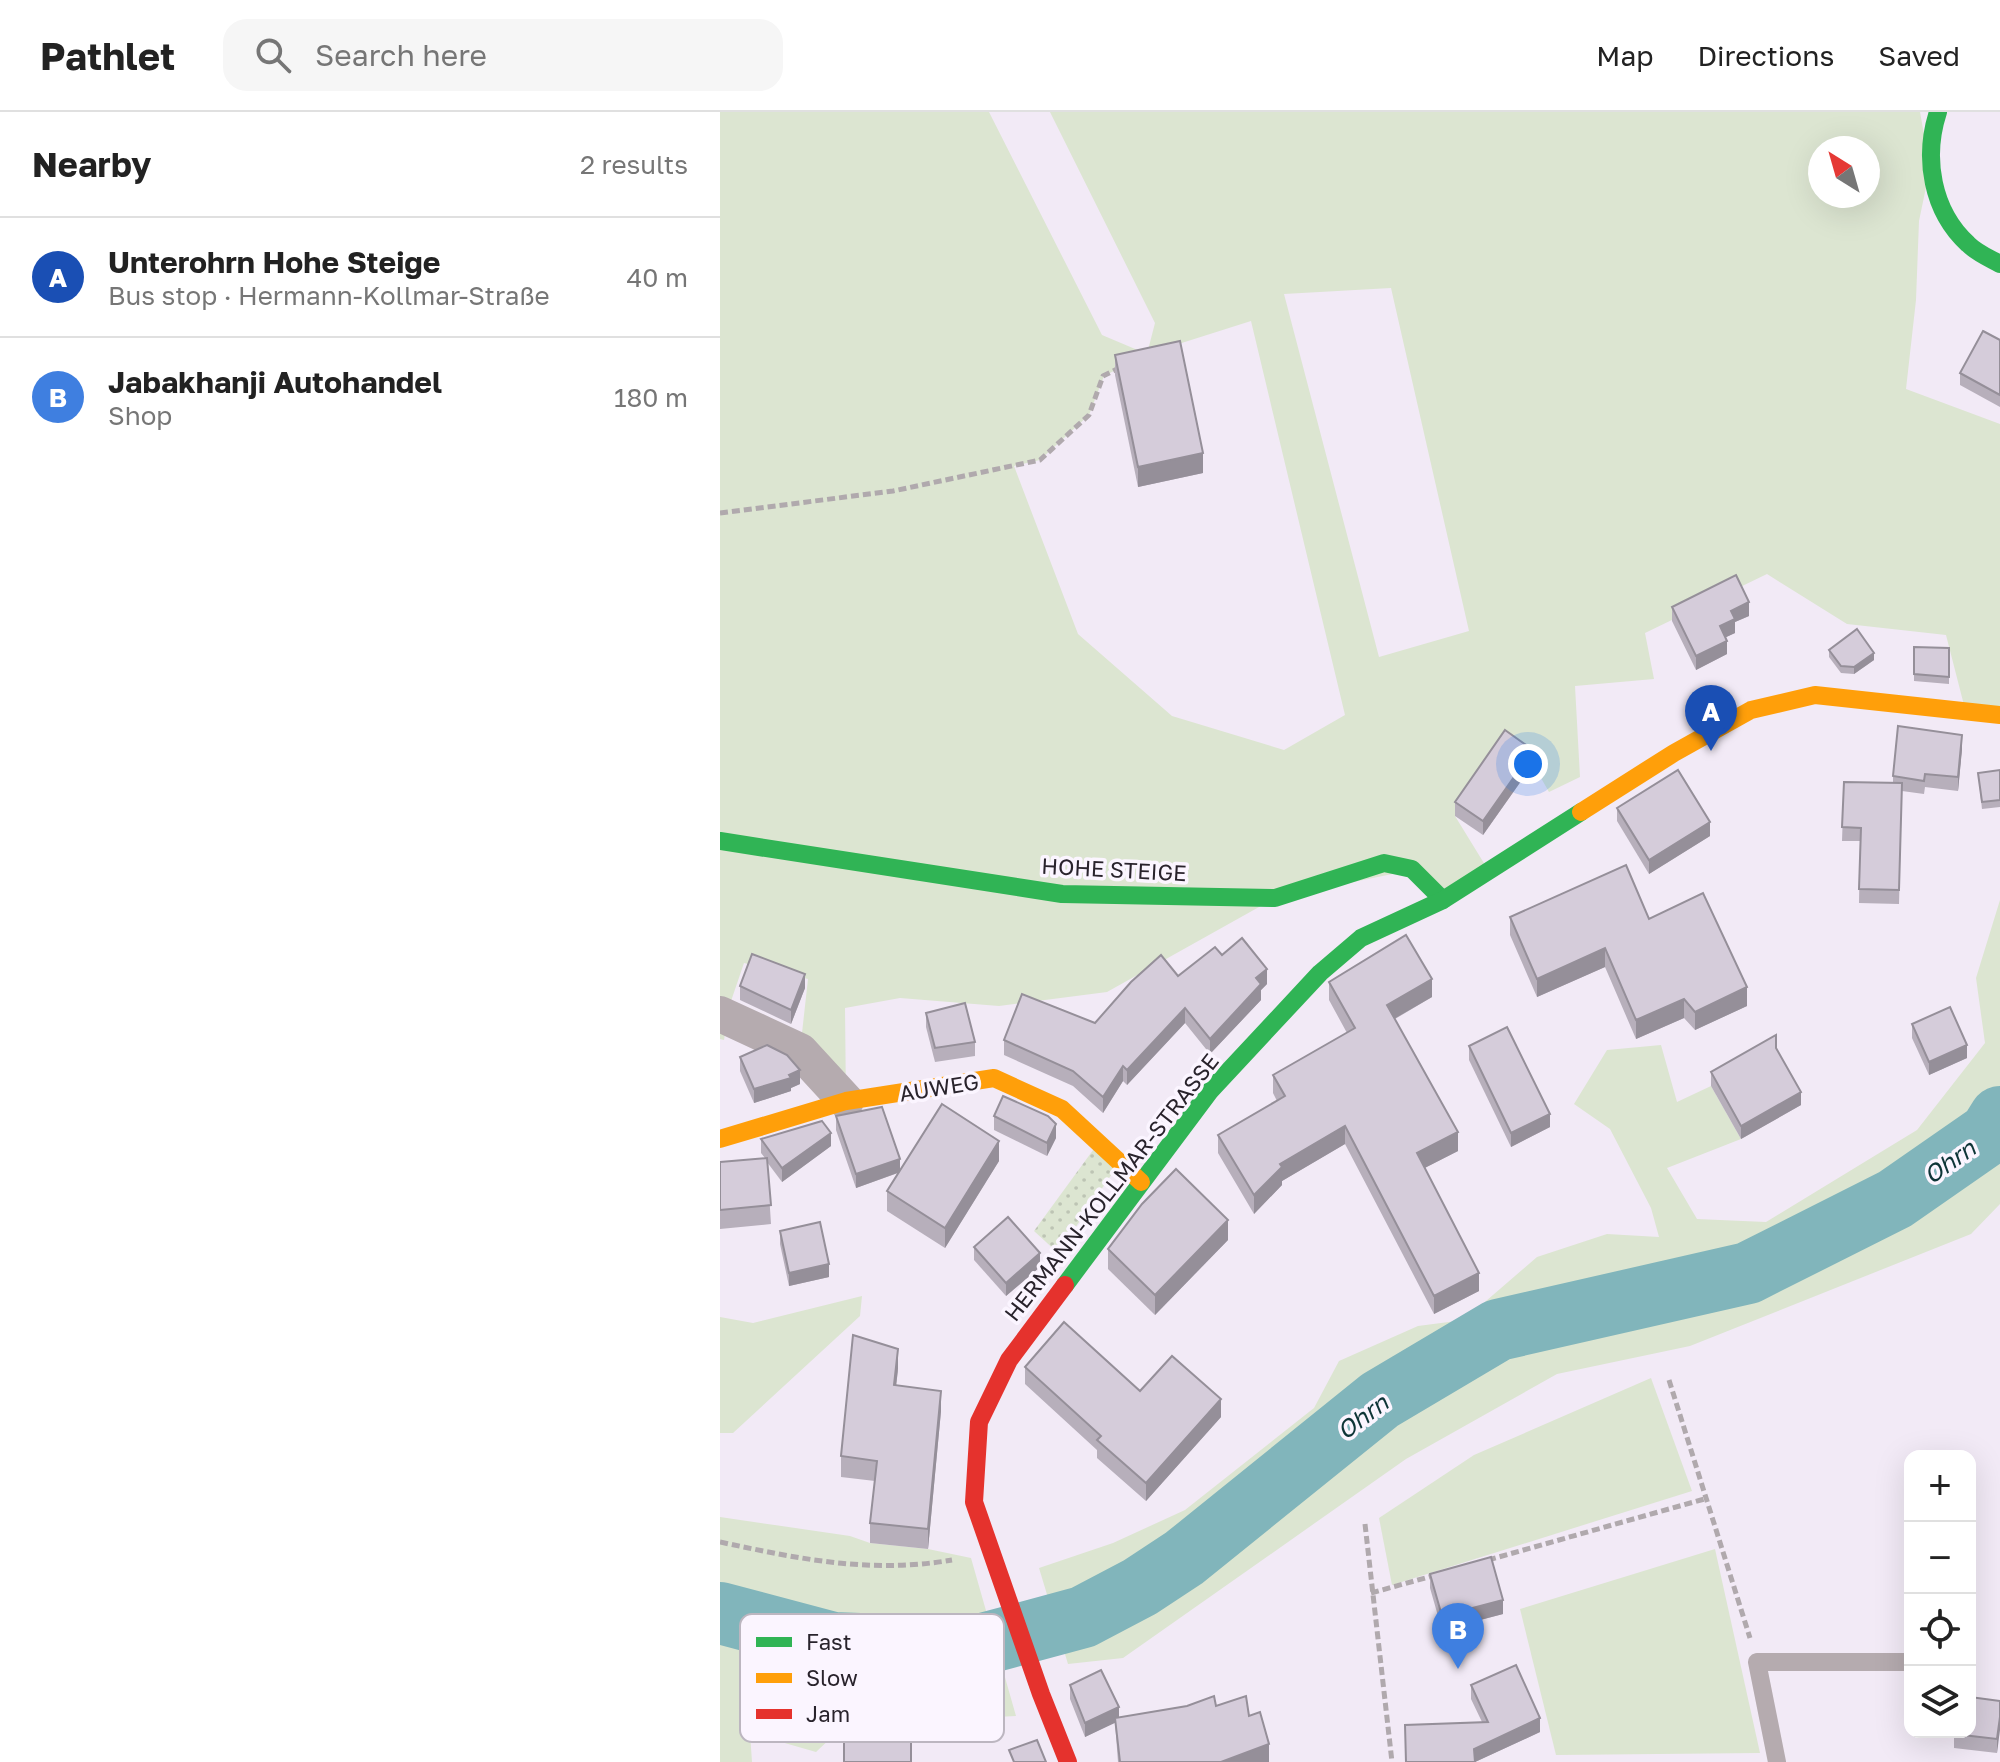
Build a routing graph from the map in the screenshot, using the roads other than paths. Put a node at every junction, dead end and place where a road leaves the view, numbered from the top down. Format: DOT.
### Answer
graph roads {
  1 [pos="1938,112"];
  2 [pos="2000,264"];
  3 [pos="2000,715"];
  4 [pos="720,841"];
  5 [pos="1443,900"];
  6 [pos="720,1014"];
  7 [pos="846,1101"];
  8 [pos="720,1139"];
  9 [pos="1141,1182"];
  10 [pos="1904,1662"];
  11 [pos="1068,1762"];
  12 [pos="1777,1762"];
  1 -- 2 [label="street"];
  3 -- 5 [label="street, HERMANN-KOLLMAR-STRASSE"];
  4 -- 5 [label="street, HOHE STEIGE"];
  5 -- 9 [label="street, HERMANN-KOLLMAR-STRASSE"];
  6 -- 7 [label="street"];
  7 -- 8 [label="street, AUWEG"];
  7 -- 9 [label="street, AUWEG"];
  9 -- 11 [label="street, HERMANN-KOLLMAR-STRASSE"];
  10 -- 12 [label="lane"];
}
